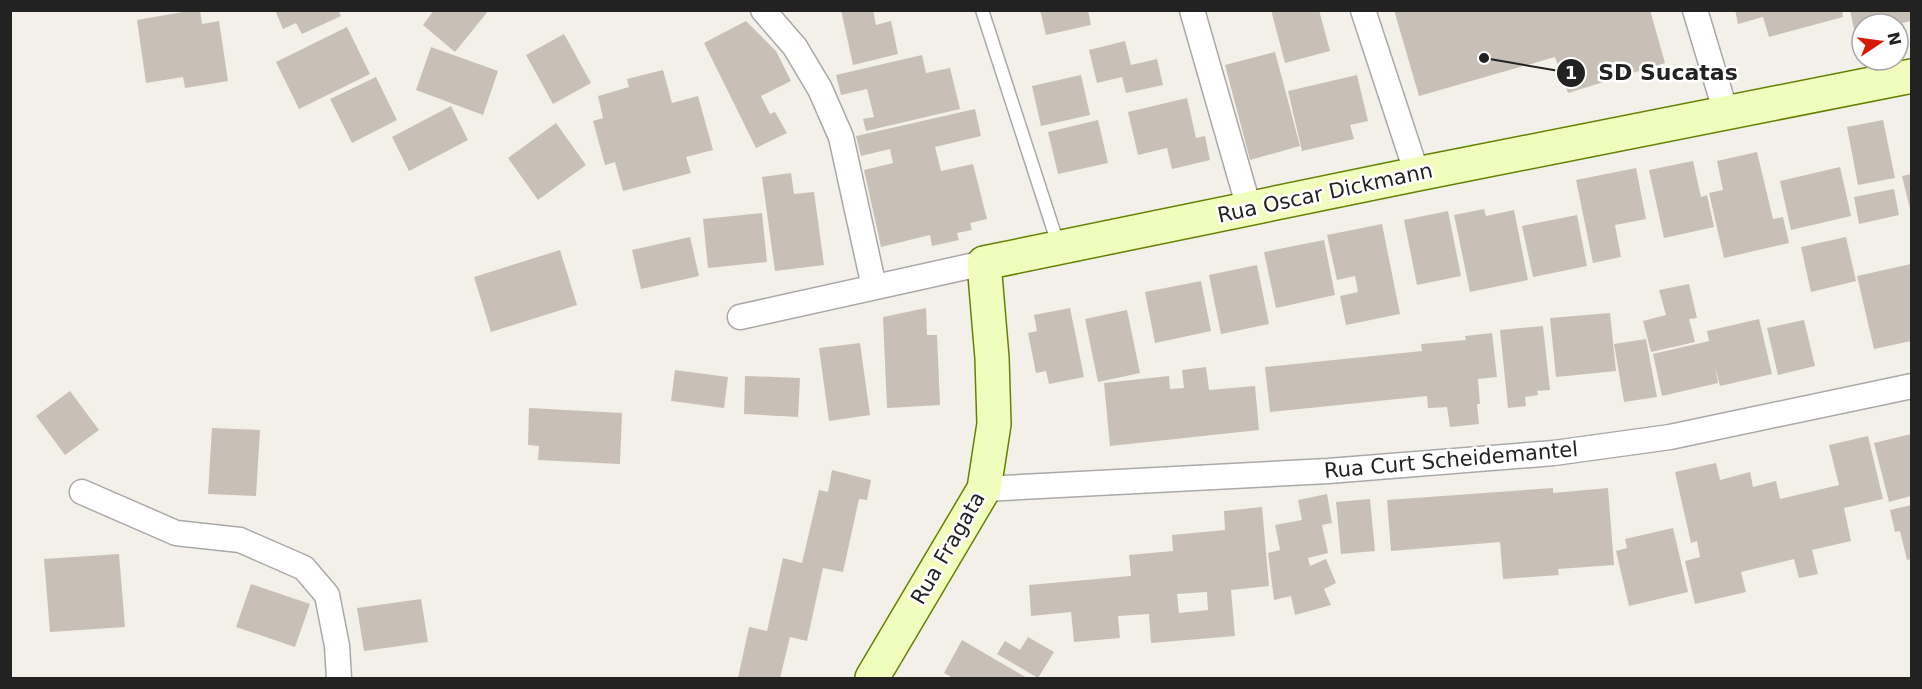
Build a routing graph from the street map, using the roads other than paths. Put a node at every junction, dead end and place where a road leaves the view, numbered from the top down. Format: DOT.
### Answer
graph roads {
  1 [pos="763,10"];
  2 [pos="982,10"];
  3 [pos="1192,10"];
  4 [pos="1363,10"];
  5 [pos="1695,10"];
  6 [pos="1911,76"];
  7 [pos="1726,113"];
  8 [pos="1418,174"];
  9 [pos="1249,208"];
  10 [pos="1059,248"];
  11 [pos="984,263"];
  12 [pos="874,287"];
  13 [pos="740,317"];
  14 [pos="1911,386"];
  15 [pos="984,489"];
  16 [pos="82,492"];
  17 [pos="339,678"];
  18 [pos="872,678"];
  1 -- 12 [label="street"];
  2 -- 10 [label="lane"];
  3 -- 9 [label="street"];
  4 -- 8 [label="street"];
  5 -- 7 [label="street"];
  6 -- 7 [label="street, Rua Oscar Dickmann"];
  7 -- 8 [label="street, Rua Oscar Dickmann"];
  8 -- 9 [label="street, Rua Oscar Dickmann"];
  9 -- 10 [label="street, Rua Oscar Dickmann"];
  10 -- 11 [label="street, Rua Oscar Dickmann"];
  11 -- 12 [label="street, Rua Oscar Dickmann"];
  11 -- 15 [label="street, Rua Fragata"];
  12 -- 13 [label="street, Rua Oscar Dickmann"];
  14 -- 15 [label="street, Rua Curt Scheidemantel"];
  15 -- 18 [label="street, Rua Fragata"];
  16 -- 17 [label="street"];
}
